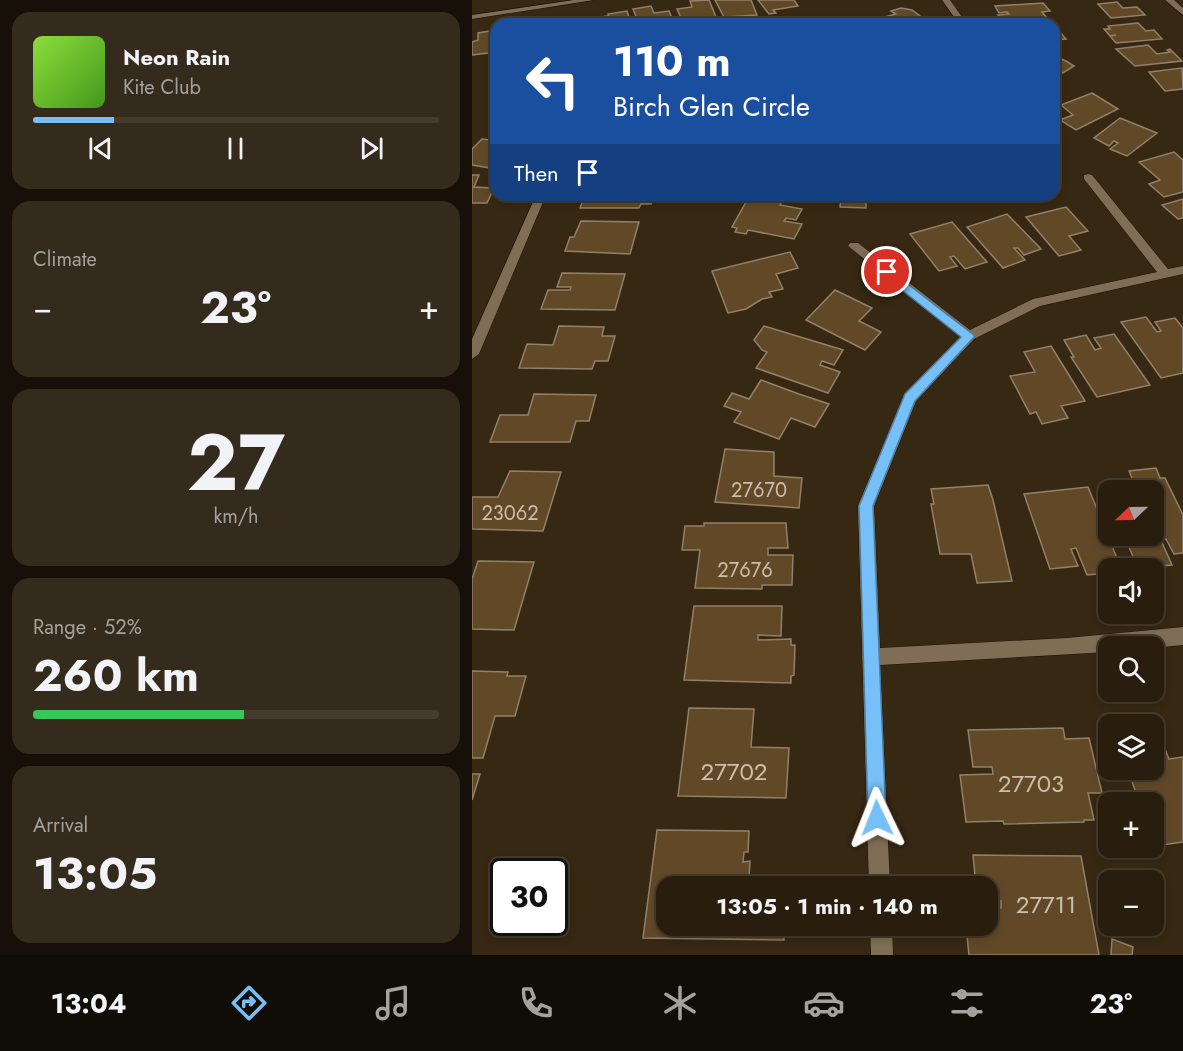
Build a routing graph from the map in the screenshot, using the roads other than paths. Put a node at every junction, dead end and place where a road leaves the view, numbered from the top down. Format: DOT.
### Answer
graph roads {
  1 [pos="590,0"];
  2 [pos="946,0"];
  3 [pos="1169,0"];
  4 [pos="1183,13"];
  5 [pos="472,17"];
  6 [pos="959,18"];
  7 [pos="1088,177"];
  8 [pos="538,201"];
  9 [pos="854,246"];
  10 [pos="1183,270"];
  11 [pos="1166,275"];
  12 [pos="969,336"];
  13 [pos="472,354"];
  14 [pos="1183,636"];
  15 [pos="872,657"];
  16 [pos="880,876"];
  17 [pos="881,936"];
  18 [pos="882,955"];
  1 -- 5 [label="street"];
  2 -- 6 [label="street"];
  3 -- 4 [label="street"];
  7 -- 11 [label="street"];
  8 -- 13 [label="street"];
  9 -- 12 [label="street"];
  10 -- 11 [label="street"];
  11 -- 12 [label="street"];
  12 -- 15 [label="street"];
  14 -- 15 [label="street"];
  15 -- 16 [label="street"];
  17 -- 18 [label="street"];
}
